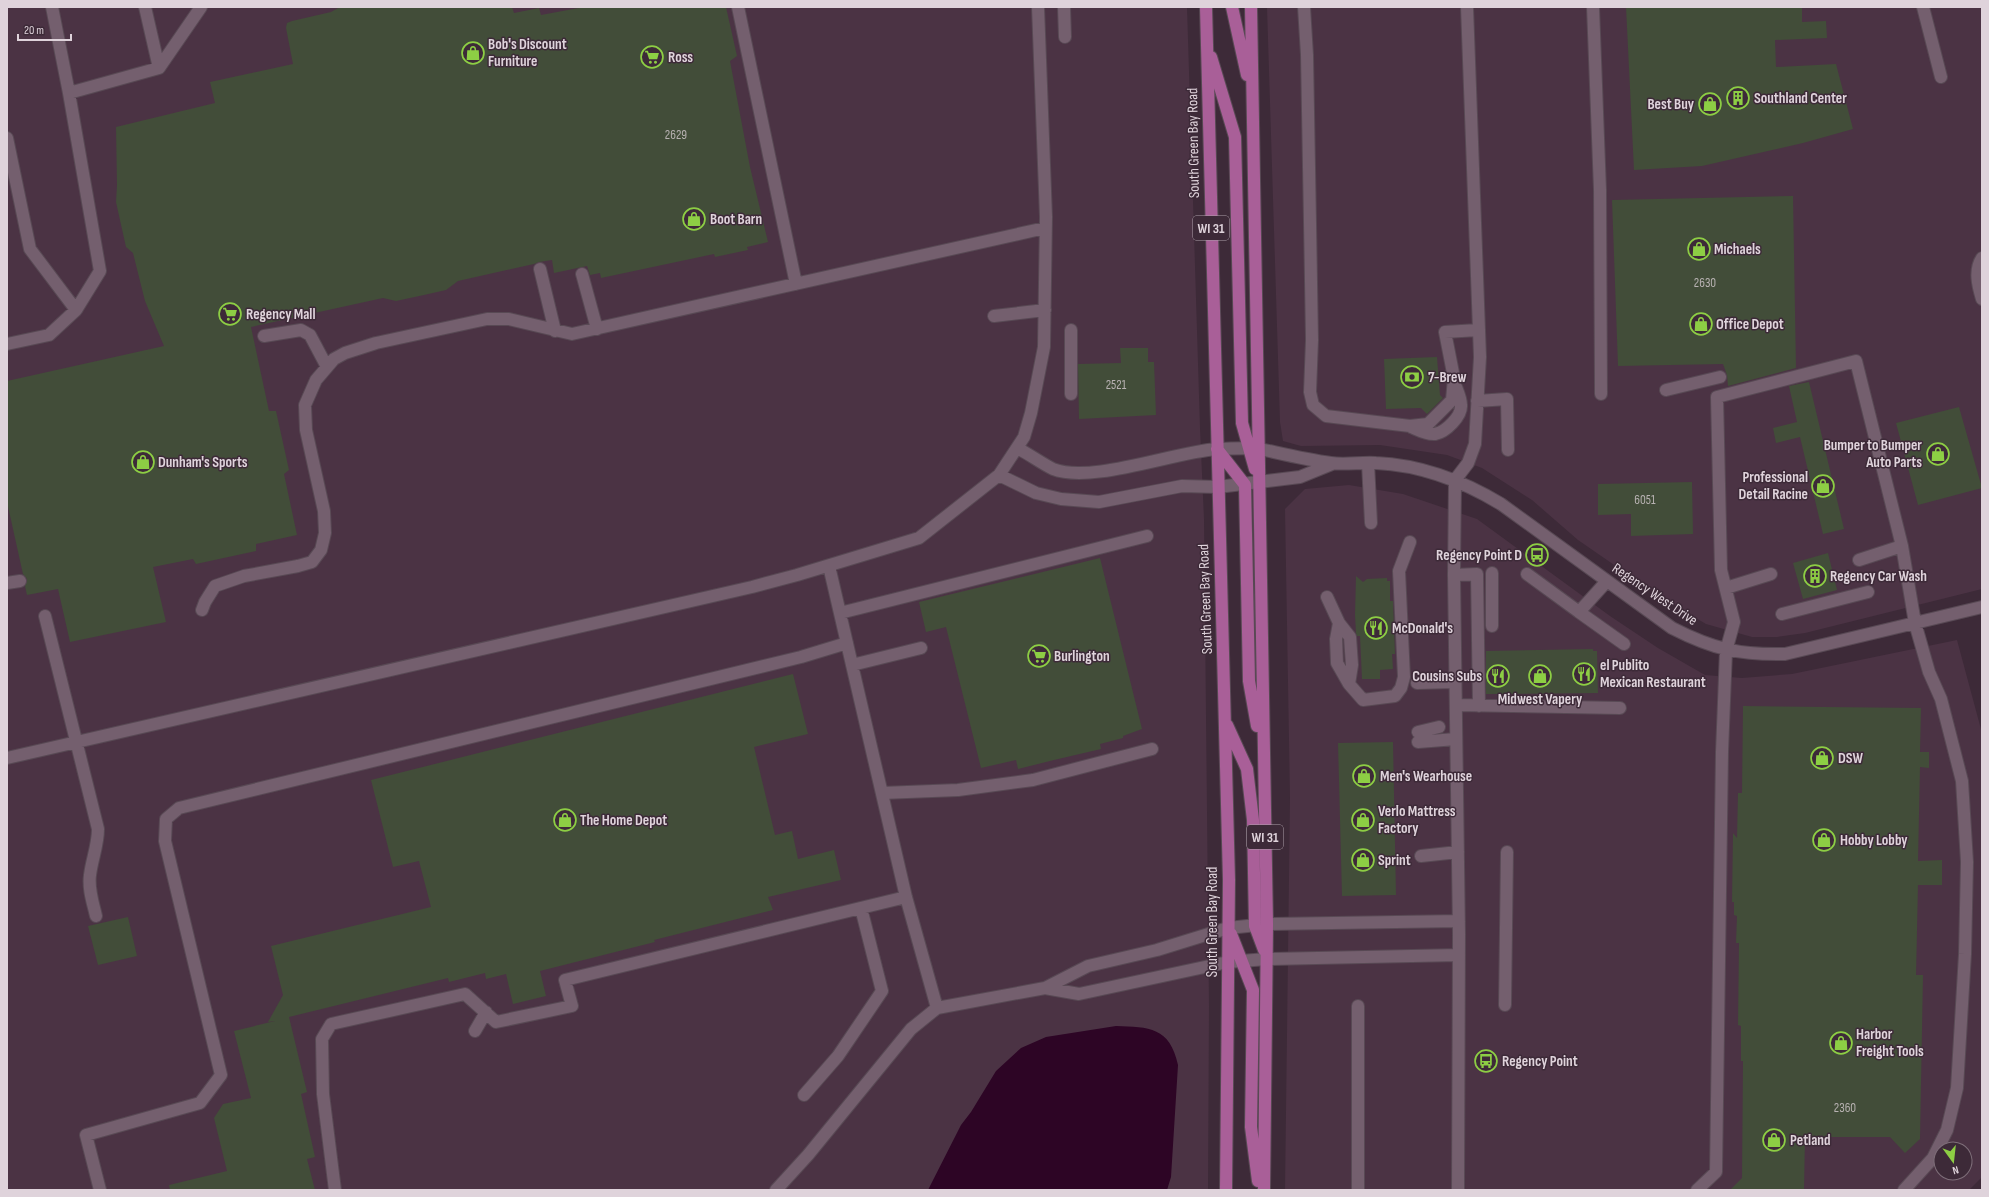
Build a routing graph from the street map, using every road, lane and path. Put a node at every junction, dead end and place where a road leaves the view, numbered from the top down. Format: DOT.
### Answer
graph roads {
  1 [pos="52,7"];
  2 [pos="145,7"];
  3 [pos="201,7"];
  4 [pos="738,7"];
  5 [pos="1038,7"];
  6 [pos="1064,7"];
  7 [pos="1206,7"];
  8 [pos="1232,7"];
  9 [pos="1251,7"];
  10 [pos="1304,7"];
  11 [pos="1467,7"];
  12 [pos="1593,7"];
  13 [pos="1923,7"];
  14 [pos="1065,37"];
  15 [pos="1206,43"];
  16 [pos="159,68"];
  17 [pos="1941,77"];
  18 [pos="69,93"];
  19 [pos="1252,100"];
  20 [pos="7,138"];
  21 [pos="1045,228"];
  22 [pos="1982,258"];
  23 [pos="540,269"];
  24 [pos="582,274"];
  25 [pos="796,284"];
  26 [pos="1982,300"];
  27 [pos="76,310"];
  28 [pos="1045,310"];
  29 [pos="994,316"];
  30 [pos="597,329"];
  31 [pos="1070,330"];
  32 [pos="1478,330"];
  33 [pos="555,331"];
  34 [pos="264,336"];
  35 [pos="7,344"];
  36 [pos="327,367"];
  37 [pos="1720,376"];
  38 [pos="1666,390"];
  39 [pos="1071,394"];
  40 [pos="1601,394"];
  41 [pos="1477,401"];
  42 [pos="1017,448"];
  43 [pos="1217,449"];
  44 [pos="1253,449"];
  45 [pos="1508,450"];
  46 [pos="1368,463"];
  47 [pos="1334,464"];
  48 [pos="999,476"];
  49 [pos="1455,480"];
  50 [pos="1259,483"];
  51 [pos="1245,485"];
  52 [pos="1218,487"];
  53 [pos="1371,523"];
  54 [pos="1147,536"];
  55 [pos="1410,542"];
  56 [pos="1902,546"];
  57 [pos="1859,560"];
  58 [pos="829,566"];
  59 [pos="1492,573"];
  60 [pos="1527,574"];
  61 [pos="1771,574"];
  62 [pos="1454,575"];
  63 [pos="20,581"];
  64 [pos="1607,581"];
  65 [pos="7,584"];
  66 [pos="1726,588"];
  67 [pos="1868,592"];
  68 [pos="1327,598"];
  69 [pos="1982,607"];
  70 [pos="202,610"];
  71 [pos="1579,612"];
  72 [pos="840,613"];
  73 [pos="1782,614"];
  74 [pos="45,616"];
  75 [pos="1915,622"];
  76 [pos="1492,626"];
  77 [pos="847,643"];
  78 [pos="1624,644"];
  79 [pos="921,648"];
  80 [pos="1726,651"];
  81 [pos="852,665"];
  82 [pos="1455,682"];
  83 [pos="1417,683"];
  84 [pos="1456,705"];
  85 [pos="1479,706"];
  86 [pos="1620,708"];
  87 [pos="1224,720"];
  88 [pos="1438,727"];
  89 [pos="1456,739"];
  90 [pos="77,742"];
  91 [pos="1152,749"];
  92 [pos="7,758"];
  93 [pos="1264,762"];
  94 [pos="882,793"];
  95 [pos="1458,852"];
  96 [pos="1507,852"];
  97 [pos="1421,856"];
  98 [pos="906,897"];
  99 [pos="861,908"];
  100 [pos="96,916"];
  101 [pos="1459,921"];
  102 [pos="1261,925"];
  103 [pos="1228,928"];
  104 [pos="1459,955"];
  105 [pos="1267,959"];
  106 [pos="1242,961"];
  107 [pos="1228,962"];
  108 [pos="1045,988"];
  109 [pos="1505,1005"];
  110 [pos="1358,1006"];
  111 [pos="937,1008"];
  112 [pos="486,1012"];
  113 [pos="475,1031"];
  114 [pos="804,1095"];
  115 [pos="100,1190"];
  116 [pos="335,1190"];
  117 [pos="776,1190"];
  118 [pos="1226,1190"];
  119 [pos="1260,1190"];
  120 [pos="1264,1190"];
  121 [pos="1358,1190"];
  122 [pos="1458,1190"];
  123 [pos="1697,1190"];
  124 [pos="1904,1190"];
  1 -- 18 [label="street"];
  2 -- 16 [label="street"];
  3 -- 16 [label="street"];
  4 -- 25 [label="street"];
  5 -- 21 [label="street"];
  6 -- 14 [label="street"];
  7 -- 15 [label="main road, South Green Bay Road / WI 31"];
  8 -- 19 [label="main road"];
  9 -- 19 [label="main road"];
  10 -- 32 [label="street"];
  11 -- 32 [label="street"];
  12 -- 40 [label="street"];
  13 -- 17 [label="street"];
  15 -- 43 [label="main road, South Green Bay Road / WI 31"];
  15 -- 44 [label="main road"];
  16 -- 18 [label="street"];
  18 -- 27 [label="street"];
  19 -- 44 [label="main road"];
  20 -- 27 [label="street"];
  21 -- 25 [label="street"];
  21 -- 28 [label="street"];
  22 -- 26 [label="street"];
  23 -- 33 [label="street"];
  24 -- 30 [label="street"];
  25 -- 30 [label="street"];
  27 -- 35 [label="street"];
  28 -- 29 [label="street"];
  28 -- 42 [label="street"];
  30 -- 33 [label="street"];
  31 -- 39 [label="street"];
  32 -- 41 [label="street"];
  33 -- 36 [label="street"];
  34 -- 36 [label="street"];
  36 -- 70 [label="street"];
  37 -- 38 [label="street"];
  41 -- 45 [label="street"];
  41 -- 49 [label="street"];
  42 -- 43 [label="street, Regency West Drive"];
  42 -- 48 [label="street"];
  43 -- 44 [label="street, Regency West Drive"];
  43 -- 51 [label="main road"];
  43 -- 52 [label="main road, South Green Bay Road / WI 31"];
  44 -- 47 [label="street, Regency West Drive"];
  44 -- 50 [label="main road"];
  46 -- 47 [label="street, Regency West Drive"];
  46 -- 49 [label="street, Regency West Drive"];
  46 -- 53 [label="street"];
  47 -- 50 [label="street, Regency West Drive"];
  48 -- 52 [label="street, Regency West Drive"];
  48 -- 58 [label="street"];
  49 -- 62 [label="street"];
  49 -- 64 [label="street, Regency West Drive"];
  50 -- 51 [label="street, Regency West Drive"];
  50 -- 93 [label="main road, WI 31"];
  51 -- 52 [label="street, Regency West Drive"];
  51 -- 93 [label="main road"];
  52 -- 87 [label="main road, South Green Bay Road / WI 31"];
  54 -- 72 [label="street"];
  55 -- 68 [label="street"];
  56 -- 57 [label="street"];
  56 -- 66 [label="street"];
  56 -- 75 [label="street"];
  58 -- 72 [label="street"];
  58 -- 90 [label="street"];
  59 -- 76 [label="street"];
  60 -- 71 [label="street"];
  61 -- 66 [label="street"];
  62 -- 82 [label="street"];
  62 -- 85 [label="street"];
  63 -- 65 [label="street"];
  64 -- 71 [label="street"];
  64 -- 80 [label="street, Regency West Drive"];
  66 -- 80 [label="street"];
  67 -- 73 [label="street"];
  69 -- 75 [label="street, Regency West Drive"];
  71 -- 78 [label="street"];
  72 -- 77 [label="street"];
  74 -- 90 [label="street"];
  75 -- 80 [label="street, Regency West Drive"];
  75 -- 124 [label="street"];
  77 -- 81 [label="street"];
  77 -- 115 [label="street"];
  79 -- 81 [label="street"];
  80 -- 123 [label="street"];
  81 -- 94 [label="street"];
  82 -- 83 [label="street"];
  82 -- 84 [label="street"];
  84 -- 85 [label="street"];
  84 -- 89 [label="street"];
  85 -- 86 [label="street"];
  87 -- 102 [label="main road"];
  87 -- 103 [label="main road, South Green Bay Road / WI 31"];
  88 -- 89 [label="street"];
  89 -- 95 [label="street"];
  90 -- 92 [label="street"];
  90 -- 100 [label="street"];
  91 -- 94 [label="street"];
  93 -- 102 [label="main road, WI 31"];
  94 -- 98 [label="street"];
  95 -- 97 [label="street"];
  95 -- 101 [label="street"];
  96 -- 109 [label="street"];
  98 -- 99 [label="street"];
  98 -- 111 [label="street"];
  99 -- 112 [label="street"];
  99 -- 114 [label="street"];
  101 -- 102 [label="street"];
  101 -- 104 [label="street"];
  102 -- 103 [label="street"];
  102 -- 105 [label="main road"];
  103 -- 106 [label="main road"];
  103 -- 107 [label="main road, South Green Bay Road / WI 31"];
  103 -- 108 [label="street"];
  104 -- 105 [label="street"];
  104 -- 122 [label="street"];
  105 -- 106 [label="street"];
  105 -- 120 [label="main road"];
  106 -- 107 [label="street"];
  106 -- 119 [label="main road"];
  107 -- 108 [label="street"];
  107 -- 118 [label="main road, South Green Bay Road / WI 31"];
  108 -- 111 [label="street"];
  110 -- 121 [label="street"];
  111 -- 117 [label="street"];
  112 -- 113 [label="street"];
  112 -- 116 [label="street"];
}
